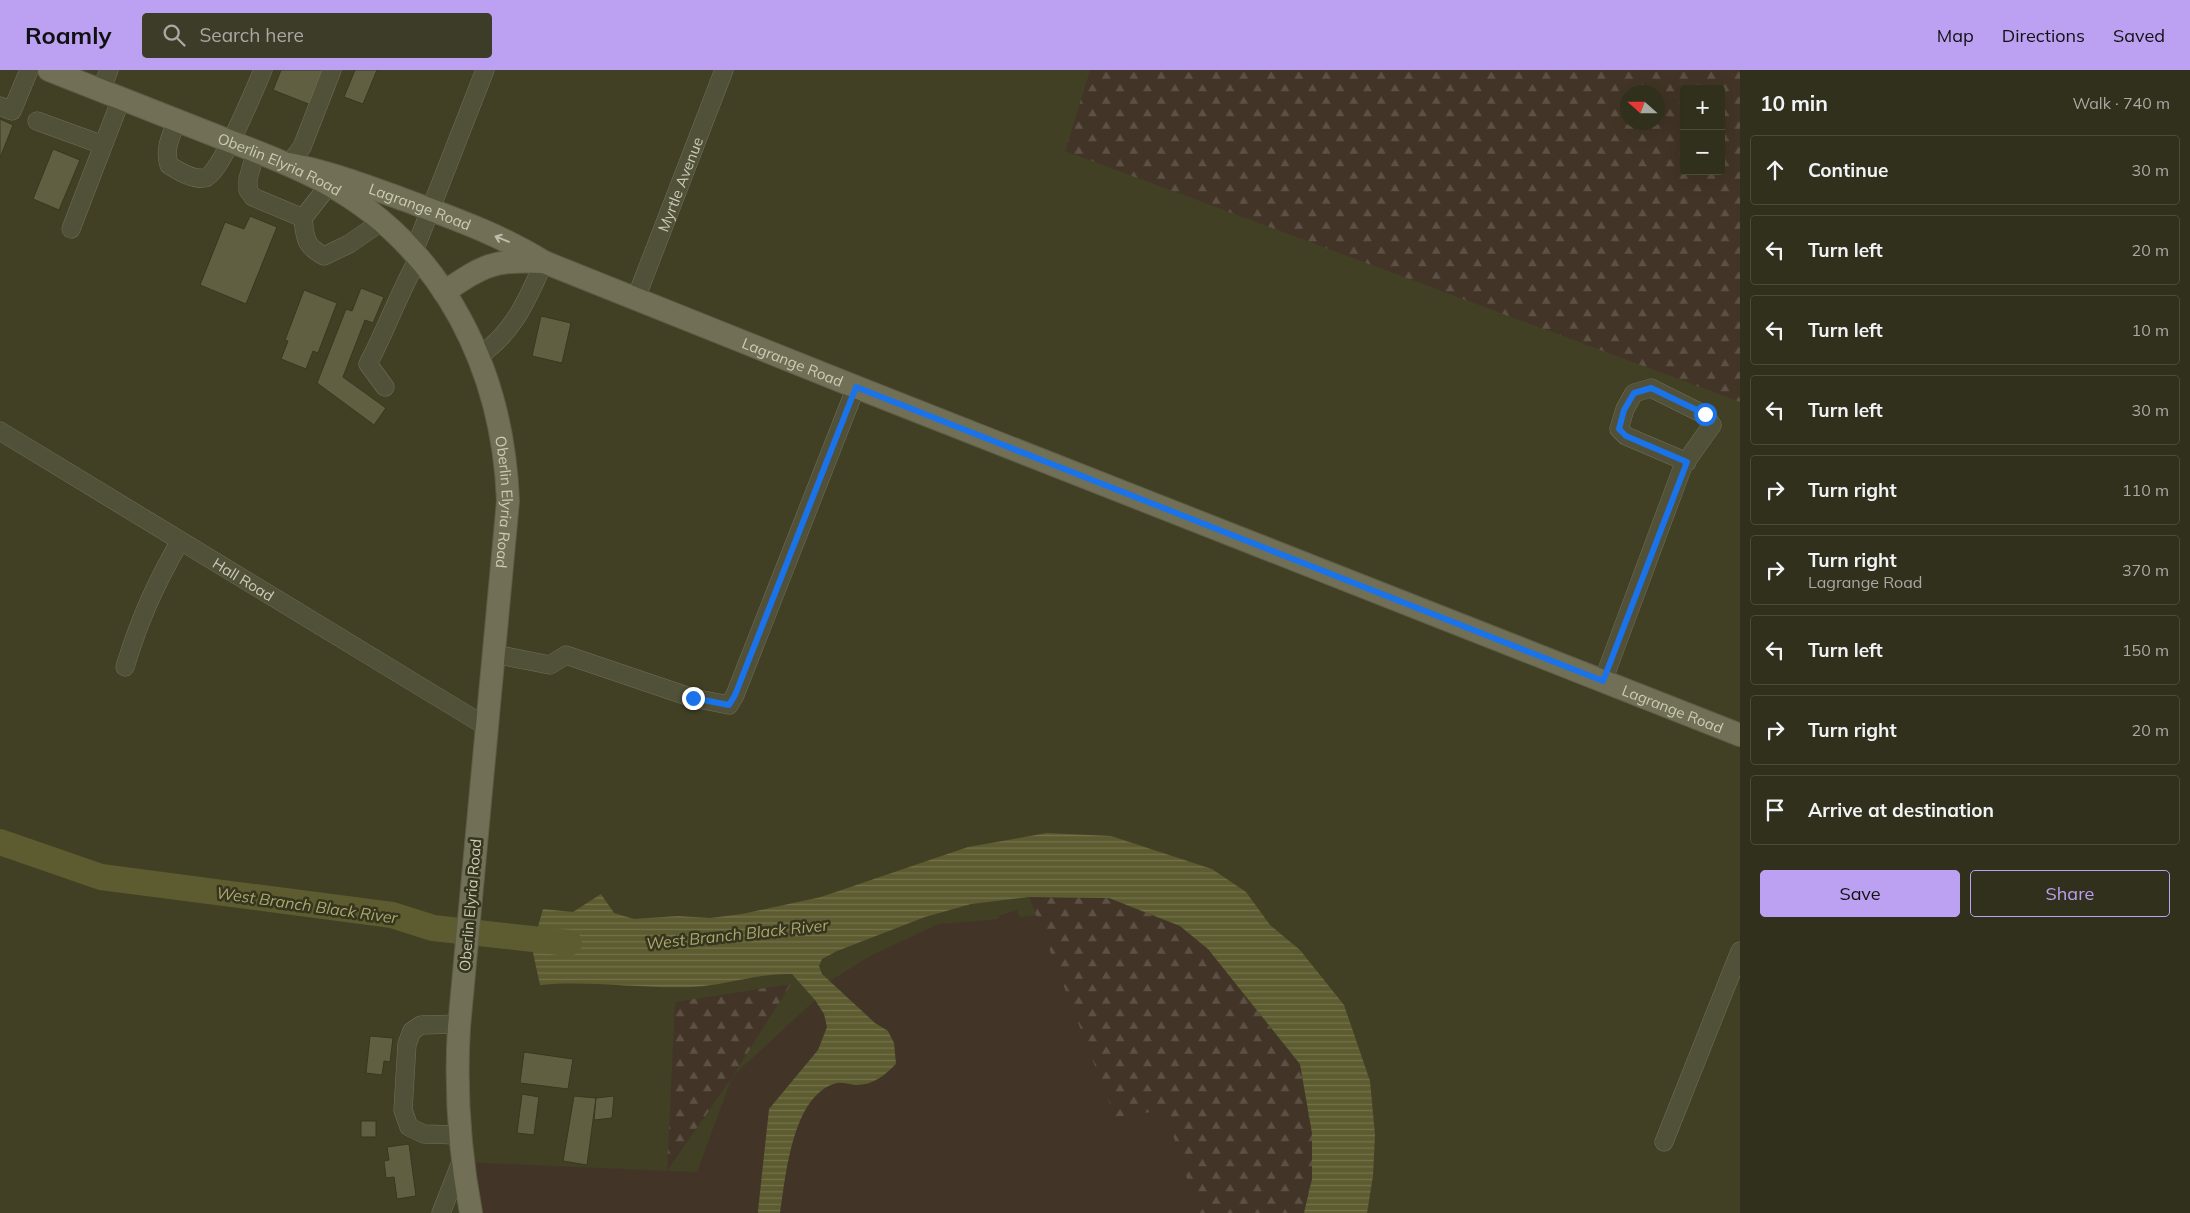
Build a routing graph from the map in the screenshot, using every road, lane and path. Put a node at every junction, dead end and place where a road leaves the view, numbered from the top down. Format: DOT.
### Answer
graph roads {
  1 [pos="29,70"];
  2 [pos="48,70"];
  3 [pos="263,70"];
  4 [pos="332,70"];
  5 [pos="486,70"];
  6 [pos="724,70"];
  7 [pos="105,80"];
  8 [pos="121,99"];
  9 [pos="0,106"];
  10 [pos="177,120"];
  11 [pos="37,121"];
  12 [pos="231,142"];
  13 [pos="104,145"];
  14 [pos="256,152"];
  15 [pos="289,164"];
  16 [pos="329,185"];
  17 [pos="430,209"];
  18 [pos="303,218"];
  19 [pos="380,222"];
  20 [pos="72,228"];
  21 [pos="416,256"];
  22 [pos="544,262"];
  23 [pos="444,292"];
  24 [pos="636,298"];
  25 [pos="479,356"];
  26 [pos="385,387"];
  27 [pos="856,387"];
  28 [pos="0,431"];
  29 [pos="1687,462"];
  30 [pos="180,541"];
  31 [pos="494,654"];
  32 [pos="125,667"];
  33 [pos="1603,681"];
  34 [pos="488,727"];
  35 [pos="1740,735"];
  36 [pos="1740,951"];
  37 [pos="459,1024"];
  38 [pos="458,1135"];
  39 [pos="1664,1142"];
  40 [pos="461,1162"];
  41 [pos="441,1213"];
  42 [pos="471,1213"];
  1 -- 9 [label="street"];
  2 -- 7 [label="main road, Oberlin Elyria Road"];
  3 -- 12 [label="street"];
  4 -- 15 [label="street"];
  5 -- 17 [label="street"];
  6 -- 24 [label="street, Myrtle Avenue"];
  7 -- 8 [label="main road, Oberlin Elyria Road"];
  8 -- 10 [label="main road, Oberlin Elyria Road"];
  8 -- 13 [label="street"];
  10 -- 12 [label="main road, Oberlin Elyria Road"];
  10 -- 12 [label="street"];
  11 -- 13 [label="street"];
  12 -- 14 [label="main road, Oberlin Elyria Road"];
  13 -- 20 [label="street"];
  14 -- 15 [label="main road, Oberlin Elyria Road"];
  14 -- 18 [label="street"];
  15 -- 16 [label="main road, Oberlin Elyria Road"];
  15 -- 17 [label="main road, Lagrange Road"];
  16 -- 18 [label="street"];
  16 -- 19 [label="main road, Oberlin Elyria Road"];
  17 -- 21 [label="street"];
  22 -- 17 [label="main road, Lagrange Road, one-way"];
  18 -- 19 [label="street"];
  19 -- 21 [label="main road, Oberlin Elyria Road"];
  21 -- 23 [label="main road, Oberlin Elyria Road"];
  21 -- 26 [label="street"];
  22 -- 23 [label="main road, Lagrange Road"];
  22 -- 24 [label="main road, Lagrange Road"];
  22 -- 25 [label="street"];
  23 -- 25 [label="main road, Oberlin Elyria Road"];
  24 -- 27 [label="main road, Lagrange Road"];
  25 -- 31 [label="main road, Oberlin Elyria Road"];
  27 -- 31 [label="street"];
  27 -- 33 [label="main road, Lagrange Road"];
  28 -- 30 [label="street, Hall Road"];
  29 -- 29 [label="street"];
  29 -- 33 [label="street"];
  30 -- 32 [label="street"];
  30 -- 34 [label="street, Hall Road"];
  31 -- 34 [label="main road, Oberlin Elyria Road"];
  33 -- 35 [label="main road, Lagrange Road"];
  34 -- 37 [label="main road, Oberlin Elyria Road"];
  36 -- 39 [label="street"];
  37 -- 38 [label="main road, Oberlin Elyria Road"];
  37 -- 38 [label="street"];
  38 -- 40 [label="main road, Oberlin Elyria Road"];
  40 -- 41 [label="street"];
  40 -- 42 [label="main road, Oberlin Elyria Road"];
}
